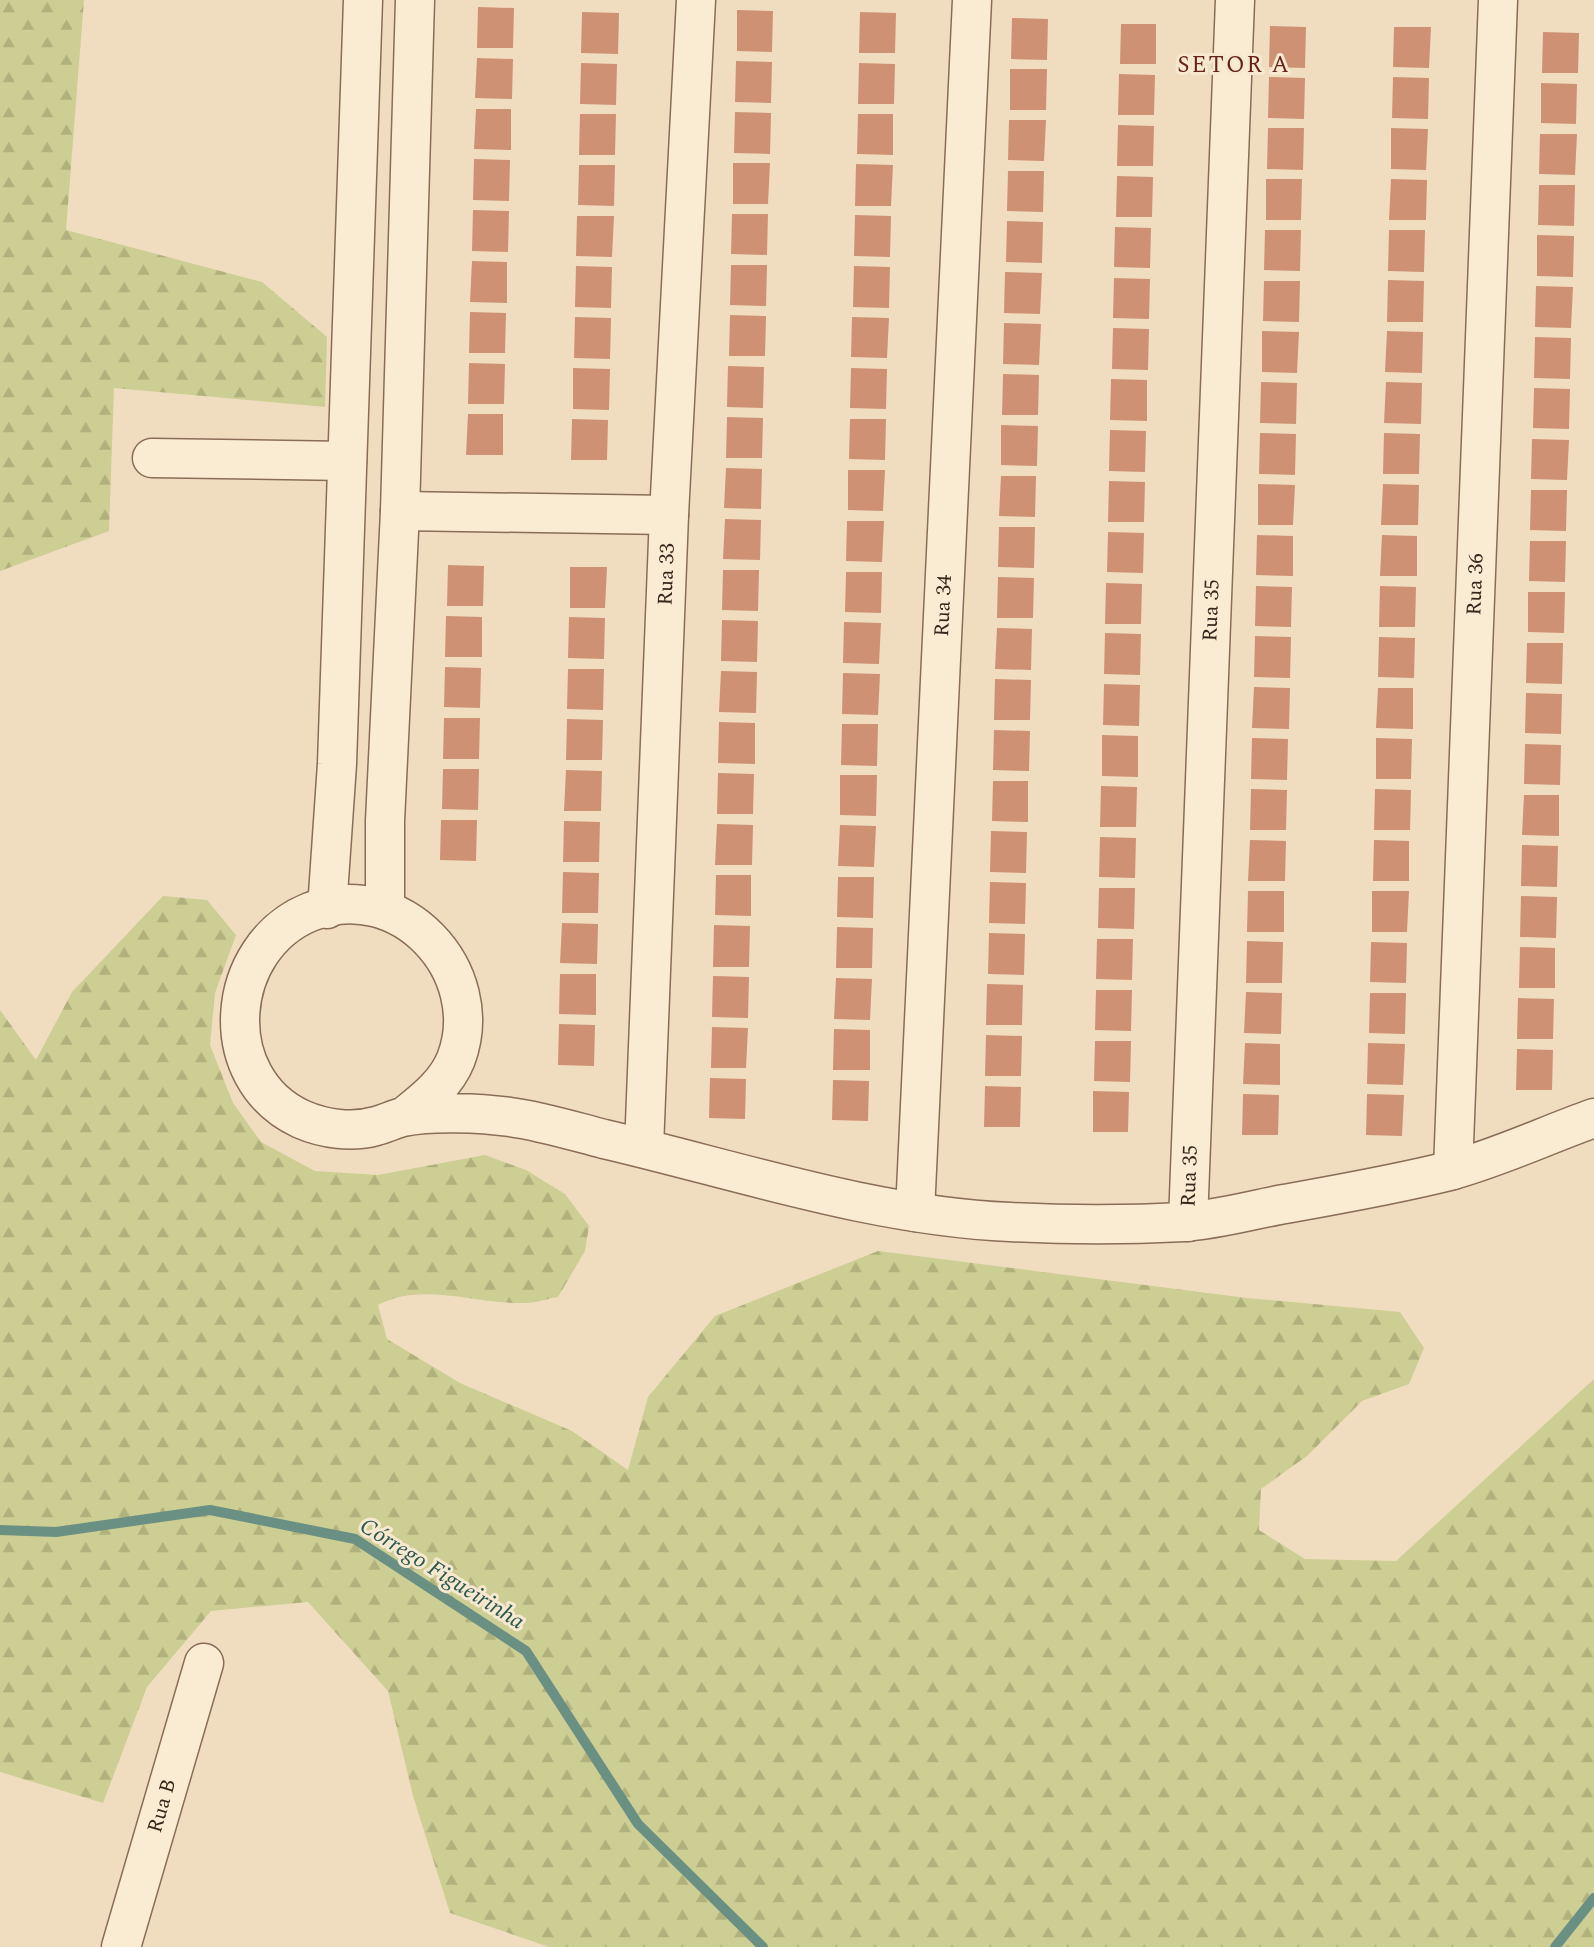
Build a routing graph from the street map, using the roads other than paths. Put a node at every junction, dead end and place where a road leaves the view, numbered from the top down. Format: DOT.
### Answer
graph roads {
  1 [pos="363,0"];
  2 [pos="415,0"];
  3 [pos="696,0"];
  4 [pos="972,0"];
  5 [pos="1235,0"];
  6 [pos="1498,0"];
  7 [pos="152,458"];
  8 [pos="347,461"];
  9 [pos="400,511"];
  10 [pos="669,515"];
  11 [pos="327,909"];
  12 [pos="385,910"];
  13 [pos="455,1060"];
  14 [pos="405,1116"];
  15 [pos="510,1117"];
  16 [pos="1594,1118"];
  17 [pos="643,1148"];
  18 [pos="1453,1170"];
  19 [pos="915,1212"];
  20 [pos="1188,1222"];
  21 [pos="204,1663"];
  22 [pos="121,1947"];
  1 -- 8 [label="street"];
  2 -- 9 [label="street"];
  3 -- 10 [label="street, Rua 33"];
  4 -- 19 [label="street, Rua 34"];
  5 -- 20 [label="street, Rua 35"];
  6 -- 18 [label="street, Rua 36"];
  7 -- 8 [label="street"];
  8 -- 11 [label="street"];
  9 -- 10 [label="street"];
  9 -- 12 [label="street"];
  10 -- 17 [label="street, Rua 33"];
  11 -- 12 [label="street"];
  11 -- 14 [label="street"];
  12 -- 13 [label="street"];
  13 -- 14 [label="street"];
  13 -- 15 [label="street"];
  14 -- 15 [label="street"];
  15 -- 17 [label="street"];
  16 -- 18 [label="street"];
  17 -- 19 [label="street"];
  18 -- 20 [label="street"];
  19 -- 20 [label="street"];
  21 -- 22 [label="street, Rua B"];
}
